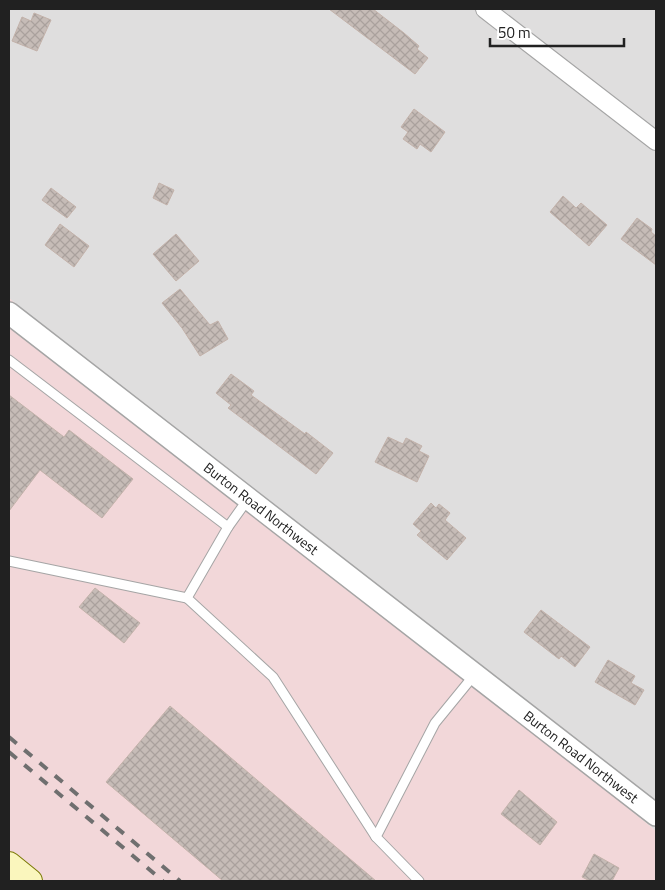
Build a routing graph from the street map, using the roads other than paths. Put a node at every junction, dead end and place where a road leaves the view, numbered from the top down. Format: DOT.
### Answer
graph roads {
  1 [pos="485,9"];
  2 [pos="656,141"];
  3 [pos="10,315"];
  4 [pos="9,360"];
  5 [pos="248,498"];
  6 [pos="228,527"];
  7 [pos="9,560"];
  8 [pos="187,598"];
  9 [pos="475,674"];
  10 [pos="656,815"];
  11 [pos="376,837"];
  12 [pos="9,864"];
  13 [pos="30,881"];
  14 [pos="419,881"];
  1 -- 2 [label="street"];
  3 -- 5 [label="street, Burton Road Northwest"];
  4 -- 6 [label="lane"];
  5 -- 6 [label="lane"];
  5 -- 9 [label="street, Burton Road Northwest"];
  6 -- 8 [label="lane"];
  7 -- 8 [label="lane"];
  8 -- 11 [label="lane"];
  9 -- 10 [label="street, Burton Road Northwest"];
  9 -- 11 [label="lane"];
  11 -- 14 [label="lane"];
  12 -- 13 [label="main road"];
}
